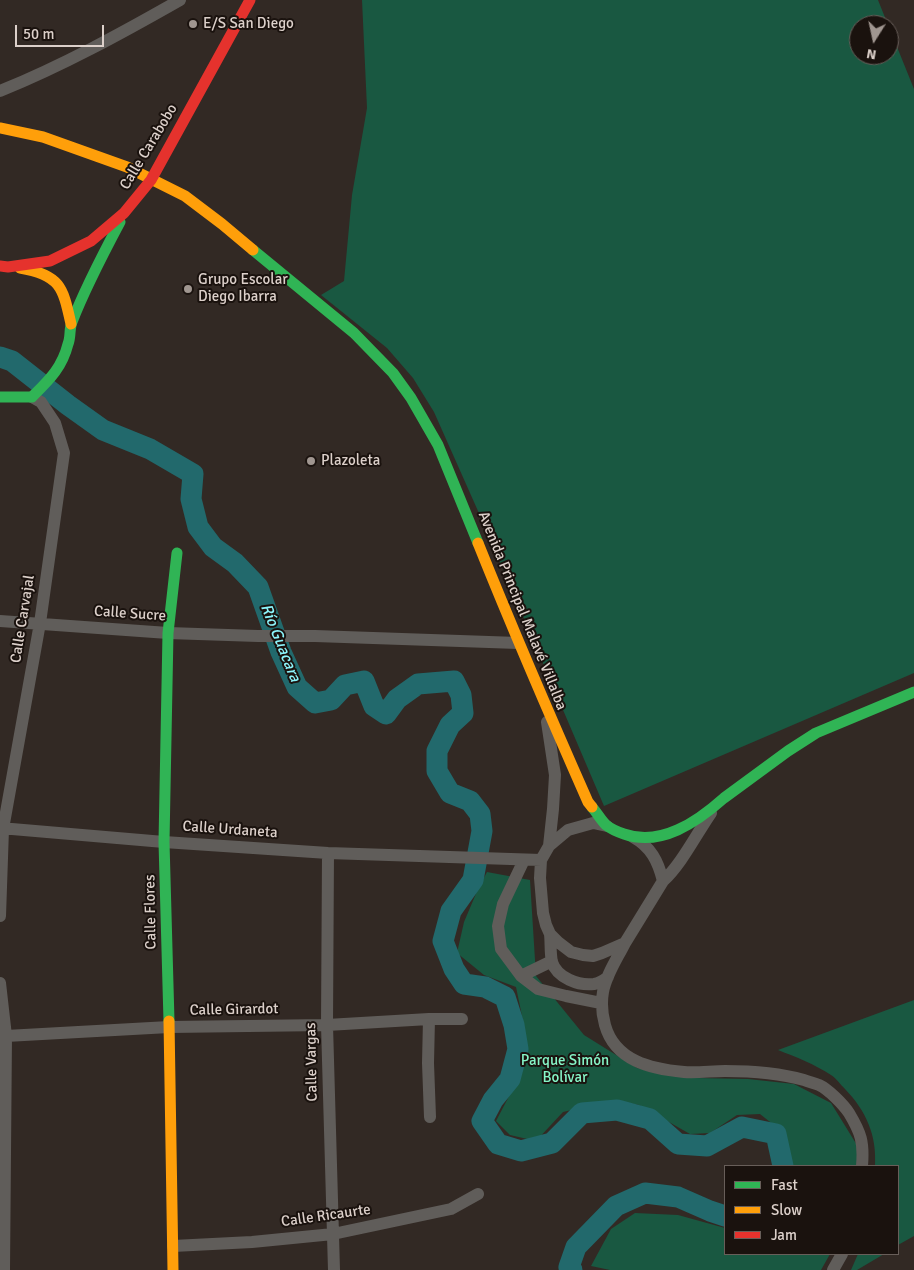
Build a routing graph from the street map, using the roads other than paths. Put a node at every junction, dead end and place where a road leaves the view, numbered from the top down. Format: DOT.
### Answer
graph roads {
  1 [pos="180,0"];
  2 [pos="250,0"];
  3 [pos="0,91"];
  4 [pos="0,128"];
  5 [pos="151,180"];
  6 [pos="124,213"];
  7 [pos="4,266"];
  8 [pos="71,324"];
  9 [pos="36,393"];
  10 [pos="0,397"];
  11 [pos="177,553"];
  12 [pos="0,621"];
  13 [pos="40,623"];
  14 [pos="168,633"];
  15 [pos="518,643"];
  16 [pos="914,692"];
  17 [pos="546,708"];
  18 [pos="715,806"];
  19 [pos="607,826"];
  20 [pos="2,828"];
  21 [pos="632,836"];
  22 [pos="164,842"];
  23 [pos="549,846"];
  24 [pos="328,853"];
  25 [pos="520,860"];
  26 [pos="541,860"];
  27 [pos="663,881"];
  28 [pos="0,916"];
  29 [pos="550,934"];
  30 [pos="625,943"];
  31 [pos="552,961"];
  32 [pos="521,976"];
  33 [pos="608,977"];
  34 [pos="0,983"];
  35 [pos="602,1003"];
  36 [pos="429,1019"];
  37 [pos="462,1019"];
  38 [pos="328,1025"];
  39 [pos="169,1027"];
  40 [pos="6,1036"];
  41 [pos="2,1086"];
  42 [pos="430,1117"];
  43 [pos="862,1165"];
  44 [pos="478,1194"];
  45 [pos="333,1234"];
  46 [pos="173,1246"];
  47 [pos="841,1255"];
  48 [pos="4,1270"];
  49 [pos="173,1270"];
  50 [pos="334,1270"];
  51 [pos="833,1270"];
  1 -- 3 [label="street"];
  2 -- 5 [label="street, Calle Carabobo"];
  4 -- 5 [label="street, Avenida Principal Malavé Villalba"];
  5 -- 6 [label="street, Calle Carabobo"];
  5 -- 15 [label="street, Avenida Principal Malavé Villalba"];
  6 -- 7 [label="street, Calle Carabobo"];
  6 -- 8 [label="street"];
  7 -- 8 [label="street"];
  8 -- 9 [label="street"];
  9 -- 10 [label="street"];
  9 -- 13 [label="street, Calle Carvajal"];
  11 -- 14 [label="street, Calle Flores"];
  12 -- 13 [label="street, Calle Sucre"];
  13 -- 14 [label="street, Calle Sucre"];
  13 -- 20 [label="street, Calle Carvajal"];
  14 -- 15 [label="street, Calle Sucre"];
  14 -- 22 [label="street, Calle Flores"];
  15 -- 17 [label="street, Avenida Principal Malavé Villalba"];
  16 -- 18 [label="street, Avenida Principal Malavé Villalba"];
  17 -- 19 [label="street, Avenida Principal Malavé Villalba"];
  17 -- 23 [label="street"];
  18 -- 21 [label="street, Avenida Principal Malavé Villalba"];
  18 -- 27 [label="street"];
  19 -- 21 [label="street, Avenida Principal Malavé Villalba"];
  19 -- 23 [label="street"];
  20 -- 22 [label="street, Calle Urdaneta"];
  20 -- 28 [label="street, Calle Carvajal"];
  21 -- 27 [label="street"];
  22 -- 24 [label="street, Calle Urdaneta"];
  22 -- 39 [label="street, Calle Flores"];
  23 -- 26 [label="street"];
  24 -- 25 [label="street, Calle Urdaneta"];
  24 -- 38 [label="street, Calle Vargas"];
  25 -- 26 [label="street, Calle Urdaneta"];
  25 -- 32 [label="street"];
  26 -- 29 [label="street"];
  27 -- 30 [label="street"];
  29 -- 30 [label="street"];
  29 -- 31 [label="street"];
  30 -- 33 [label="street"];
  31 -- 32 [label="street"];
  31 -- 33 [label="street"];
  32 -- 35 [label="street"];
  33 -- 35 [label="street"];
  34 -- 40 [label="street"];
  35 -- 43 [label="street"];
  36 -- 37 [label="street, Calle Girardot"];
  36 -- 38 [label="street, Calle Girardot"];
  36 -- 42 [label="street"];
  38 -- 39 [label="street, Calle Girardot"];
  38 -- 45 [label="street, Calle Vargas"];
  39 -- 40 [label="street, Calle Girardot"];
  39 -- 46 [label="street, Calle Flores"];
  40 -- 41 [label="street"];
  41 -- 48 [label="street"];
  44 -- 45 [label="street, Calle Ricaurte"];
  45 -- 46 [label="street, Calle Ricaurte"];
  45 -- 50 [label="street, Calle Vargas"];
  46 -- 49 [label="street, Calle Flores"];
  47 -- 51 [label="street"];
}
